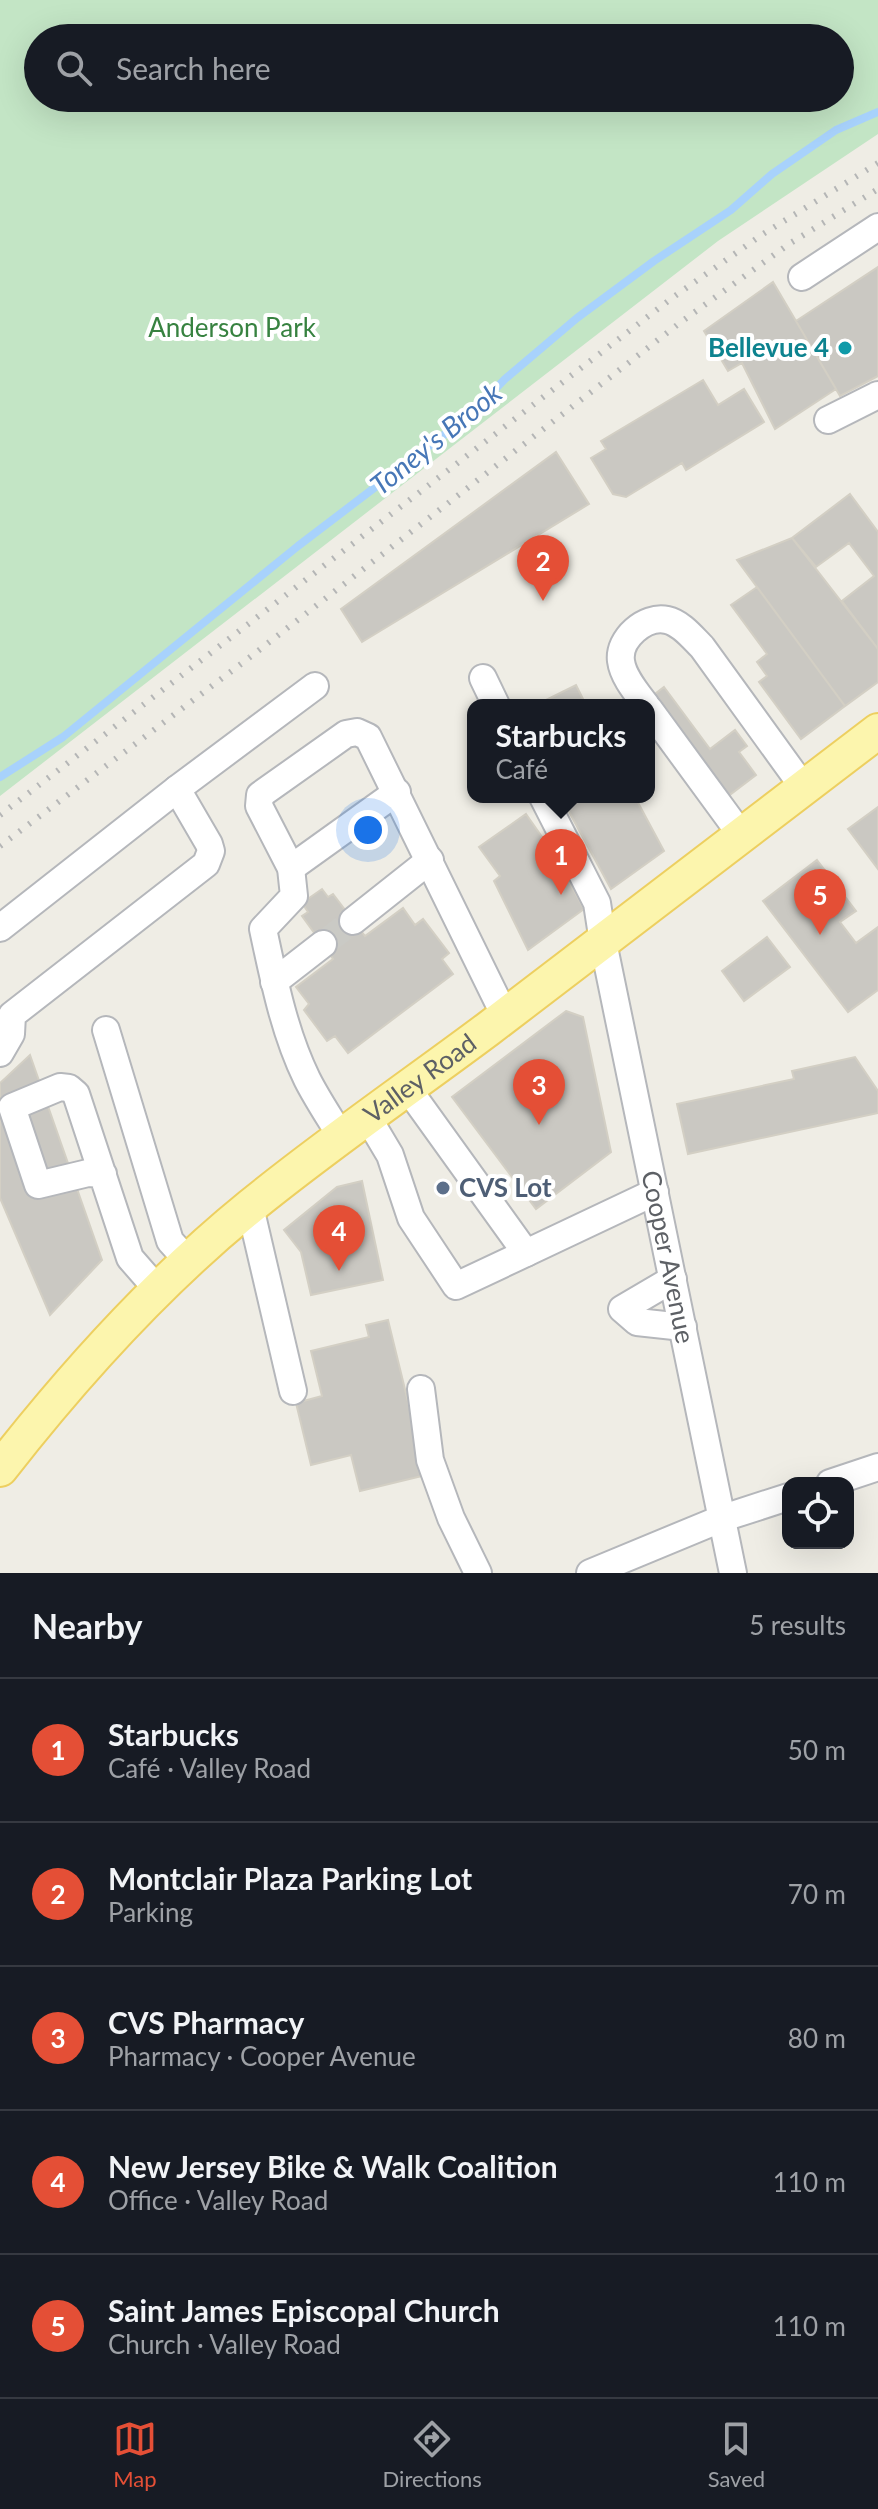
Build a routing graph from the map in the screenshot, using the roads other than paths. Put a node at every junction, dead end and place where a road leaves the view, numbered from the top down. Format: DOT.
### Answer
graph roads {
  1 [pos="878,227"];
  2 [pos="802,277"];
  3 [pos="878,395"];
  4 [pos="828,420"];
  5 [pos="483,678"];
  6 [pos="315,686"];
  7 [pos="493,699"];
  8 [pos="642,699"];
  9 [pos="655,717"];
  10 [pos="878,731"];
  11 [pos="804,788"];
  12 [pos="177,789"];
  13 [pos="397,792"];
  14 [pos="546,803"];
  15 [pos="742,836"];
  16 [pos="430,860"];
  17 [pos="291,868"];
  18 [pos="353,921"];
  19 [pos="0,928"];
  20 [pos="603,942"];
  21 [pos="323,944"];
  22 [pos="274,982"];
  23 [pos="6,1007"];
  24 [pos="505,1016"];
  25 [pos="106,1030"];
  26 [pos="0,1053"];
  27 [pos="408,1089"];
  28 [pos="355,1128"];
  29 [pos="103,1174"];
  30 [pos="655,1192"];
  31 [pos="250,1207"];
  32 [pos="526,1253"];
  33 [pos="189,1262"];
  34 [pos="673,1279"];
  35 [pos="158,1290"];
  36 [pos="683,1327"];
  37 [pos="421,1389"];
  38 [pos="293,1391"];
  39 [pos="878,1467"];
  40 [pos="0,1469"];
  41 [pos="848,1477"];
  42 [pos="782,1499"];
  43 [pos="723,1518"];
  44 [pos="478,1573"];
  45 [pos="590,1573"];
  46 [pos="733,1573"];
  1 -- 2 [label="street"];
  3 -- 4 [label="street"];
  5 -- 7 [label="street"];
  6 -- 12 [label="street"];
  8 -- 11 [label="street"];
  9 -- 15 [label="street"];
  10 -- 11 [label="main road, Valley Road"];
  11 -- 15 [label="main road, Valley Road"];
  12 -- 19 [label="street"];
  12 -- 23 [label="street"];
  13 -- 16 [label="street"];
  13 -- 17 [label="street"];
  13 -- 17 [label="street"];
  14 -- 20 [label="street, Cooper Avenue"];
  15 -- 20 [label="main road, Valley Road"];
  16 -- 18 [label="street"];
  16 -- 24 [label="street"];
  17 -- 22 [label="street"];
  20 -- 24 [label="main road, Valley Road"];
  20 -- 30 [label="street, Cooper Avenue"];
  21 -- 22 [label="street"];
  22 -- 28 [label="street"];
  23 -- 26 [label="street"];
  24 -- 27 [label="main road, Valley Road"];
  25 -- 33 [label="street"];
  27 -- 28 [label="main road, Valley Road"];
  27 -- 32 [label="street"];
  28 -- 31 [label="main road, Valley Road"];
  28 -- 32 [label="street"];
  29 -- 35 [label="street"];
  30 -- 32 [label="street"];
  30 -- 34 [label="street, Cooper Avenue"];
  31 -- 33 [label="main road, Valley Road"];
  31 -- 38 [label="street"];
  33 -- 35 [label="main road, Valley Road"];
  34 -- 36 [label="street, Cooper Avenue"];
  34 -- 36 [label="street"];
  35 -- 40 [label="main road, Valley Road"];
  36 -- 43 [label="street, Cooper Avenue"];
  37 -- 44 [label="street"];
  39 -- 41 [label="street"];
  42 -- 43 [label="street"];
  43 -- 45 [label="street"];
  43 -- 46 [label="street, Cooper Avenue"];
}
